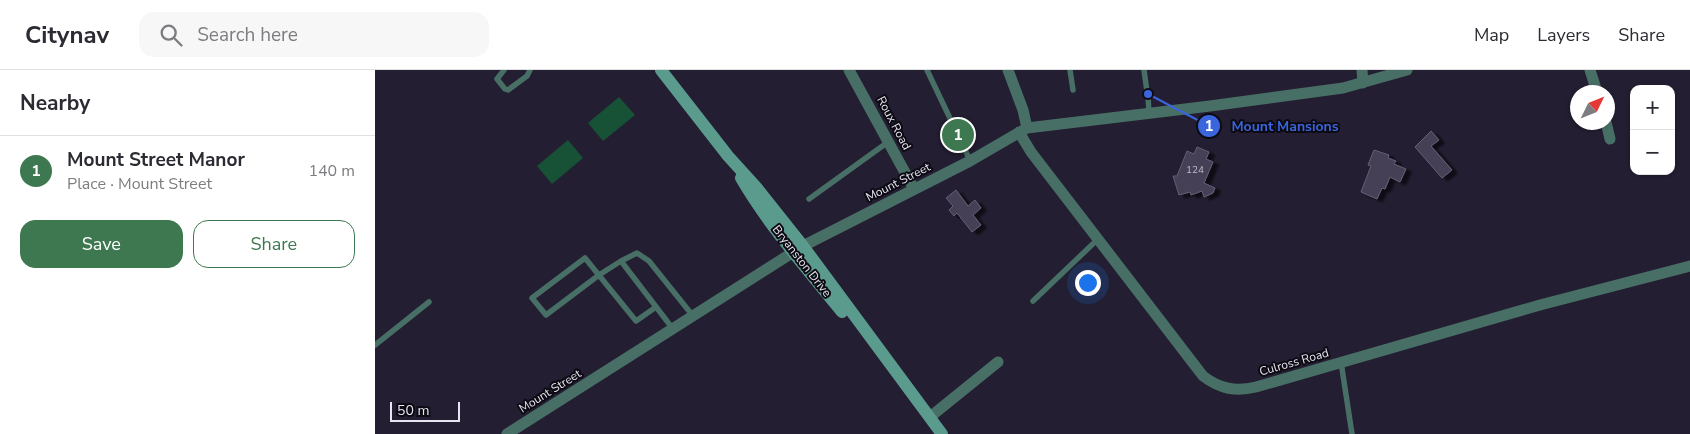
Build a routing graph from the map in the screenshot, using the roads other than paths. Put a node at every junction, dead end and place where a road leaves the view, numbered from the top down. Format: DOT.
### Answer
graph roads {
  1 [pos="504,70"];
  2 [pos="531,70"];
  3 [pos="661,70"];
  4 [pos="849,70"];
  5 [pos="927,70"];
  6 [pos="1008,70"];
  7 [pos="1070,70"];
  8 [pos="1144,70"];
  9 [pos="1362,70"];
  10 [pos="1407,70"];
  11 [pos="1590,70"];
  12 [pos="1363,83"];
  13 [pos="1595,85"];
  14 [pos="1073,90"];
  15 [pos="1149,114"];
  16 [pos="1023,130"];
  17 [pos="1608,130"];
  18 [pos="1611,139"];
  19 [pos="888,142"];
  20 [pos="969,161"];
  21 [pos="914,189"];
  22 [pos="809,199"];
  23 [pos="1098,239"];
  24 [pos="798,249"];
  25 [pos="621,261"];
  26 [pos="1690,266"];
  27 [pos="599,275"];
  28 [pos="731,292"];
  29 [pos="429,302"];
  30 [pos="738,302"];
  31 [pos="1033,302"];
  32 [pos="656,307"];
  33 [pos="693,316"];
  34 [pos="673,329"];
  35 [pos="375,345"];
  36 [pos="999,362"];
  37 [pos="1341,362"];
  38 [pos="930,417"];
  39 [pos="507,434"];
  40 [pos="942,434"];
  41 [pos="1352,434"];
  1 -- 2 [label="lane"];
  3 -- 24 [label="main road, Bryanston Drive"];
  4 -- 19 [label="street, Roux Road"];
  5 -- 20 [label="lane"];
  6 -- 16 [label="street, Culross Road"];
  7 -- 14 [label="lane"];
  8 -- 15 [label="lane"];
  9 -- 12 [label="street"];
  10 -- 12 [label="street, Mount Street"];
  11 -- 13 [label="street"];
  12 -- 15 [label="street, Mount Street"];
  15 -- 16 [label="street, Mount Street"];
  16 -- 20 [label="street, Mount Street"];
  16 -- 23 [label="street, Culross Road"];
  17 -- 18 [label="street"];
  19 -- 21 [label="street, Roux Road"];
  19 -- 22 [label="lane"];
  20 -- 21 [label="street, Mount Street"];
  21 -- 24 [label="street, Mount Street"];
  23 -- 31 [label="lane"];
  23 -- 37 [label="street, Culross Road"];
  24 -- 28 [label="street, Mount Street"];
  24 -- 38 [label="main road, Bryanston Drive"];
  25 -- 27 [label="lane"];
  25 -- 32 [label="lane"];
  25 -- 33 [label="lane"];
  26 -- 37 [label="street, Culross Road"];
  27 -- 27 [label="lane"];
  27 -- 32 [label="lane"];
  28 -- 30 [label="street"];
  28 -- 33 [label="street, Mount Street"];
  29 -- 35 [label="lane"];
  32 -- 34 [label="lane"];
  33 -- 34 [label="street, Mount Street"];
  34 -- 39 [label="street, Mount Street"];
  36 -- 38 [label="street"];
  37 -- 41 [label="lane"];
  38 -- 40 [label="main road, Bryanston Drive"];
}
